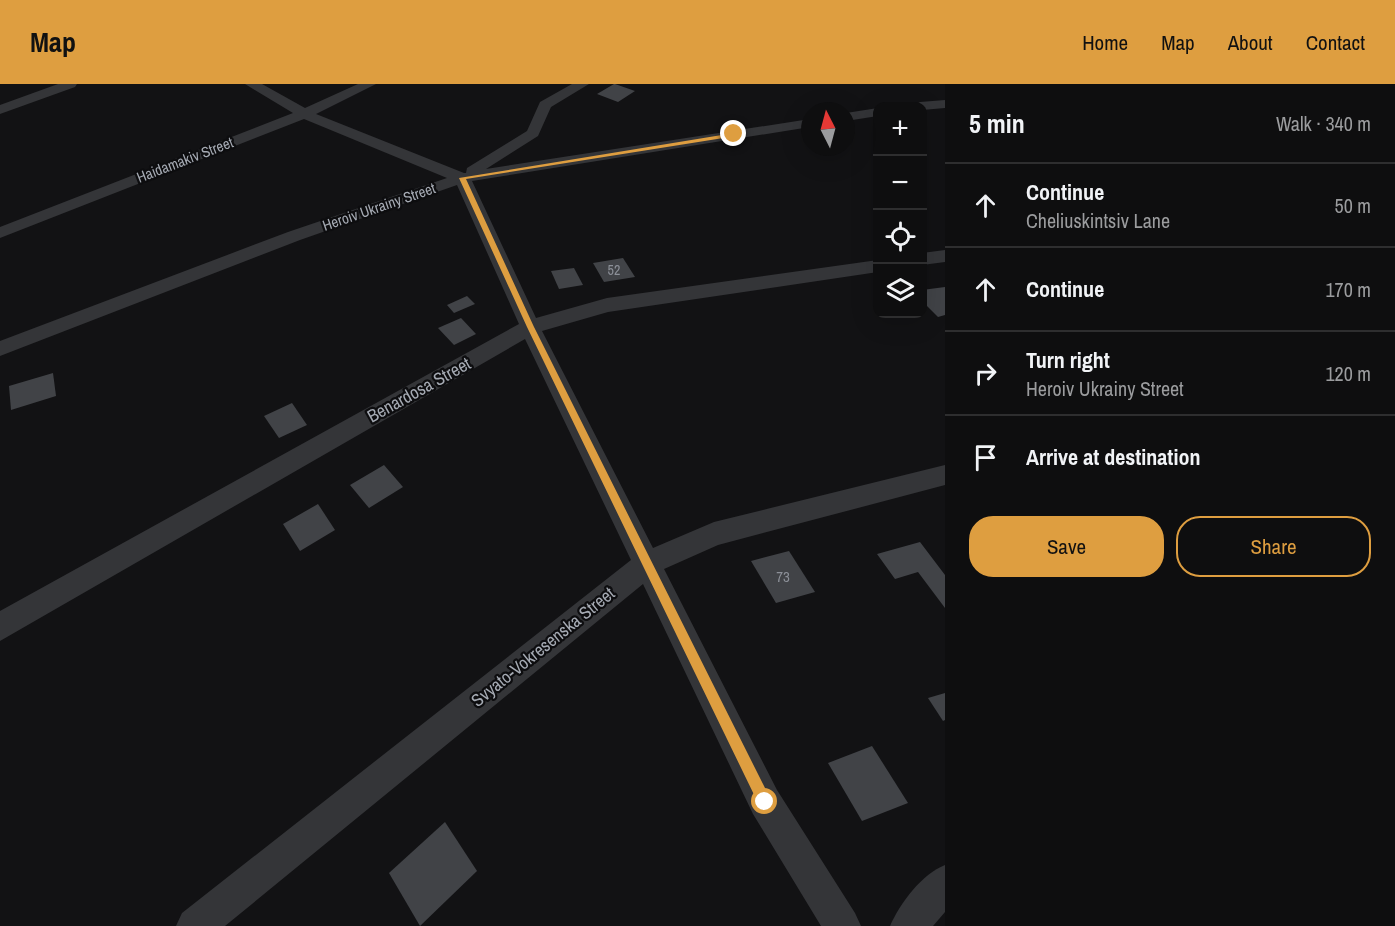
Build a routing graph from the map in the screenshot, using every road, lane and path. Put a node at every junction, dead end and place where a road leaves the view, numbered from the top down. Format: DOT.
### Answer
graph roads {
  1 [pos="70,84"];
  2 [pos="252,84"];
  3 [pos="369,84"];
  4 [pos="582,84"];
  5 [pos="945,104"];
  6 [pos="927,105"];
  7 [pos="0,110"];
  8 [pos="873,113"];
  9 [pos="304,114"];
  10 [pos="855,116"];
  11 [pos="801,124"];
  12 [pos="543,140"];
  13 [pos="572,160"];
  14 [pos="462,178"];
  15 [pos="0,233"];
  16 [pos="945,256"];
  17 [pos="927,258"];
  18 [pos="873,267"];
  19 [pos="530,327"];
  20 [pos="0,349"];
  21 [pos="945,475"];
  22 [pos="648,563"];
  23 [pos="0,627"];
  24 [pos="945,883"];
  25 [pos="195,926"];
  26 [pos="843,926"];
  27 [pos="909,926"];
  1 -- 7 [label="street"];
  2 -- 9 [label="street"];
  3 -- 9 [label="street, Haidamakiv Street"];
  4 -- 12 [label="street"];
  5 -- 6 [label="street"];
  8 -- 10 [label="street"];
  9 -- 14 [label="street"];
  9 -- 15 [label="street, Haidamakiv Street"];
  11 -- 13 [label="street, Heroiv Ukrainy Street"];
  12 -- 13 [label="street"];
  12 -- 14 [label="street"];
  13 -- 14 [label="street, Heroiv Ukrainy Street"];
  14 -- 19 [label="street"];
  14 -- 20 [label="street, Heroiv Ukrainy Street"];
  16 -- 17 [label="street"];
  18 -- 19 [label="street, Benardosa Street"];
  19 -- 22 [label="street"];
  19 -- 23 [label="street, Benardosa Street"];
  21 -- 22 [label="street, Svyato-Vokresenska Street"];
  22 -- 25 [label="street, Svyato-Vokresenska Street"];
  22 -- 26 [label="street"];
  24 -- 27 [label="street"];
}
